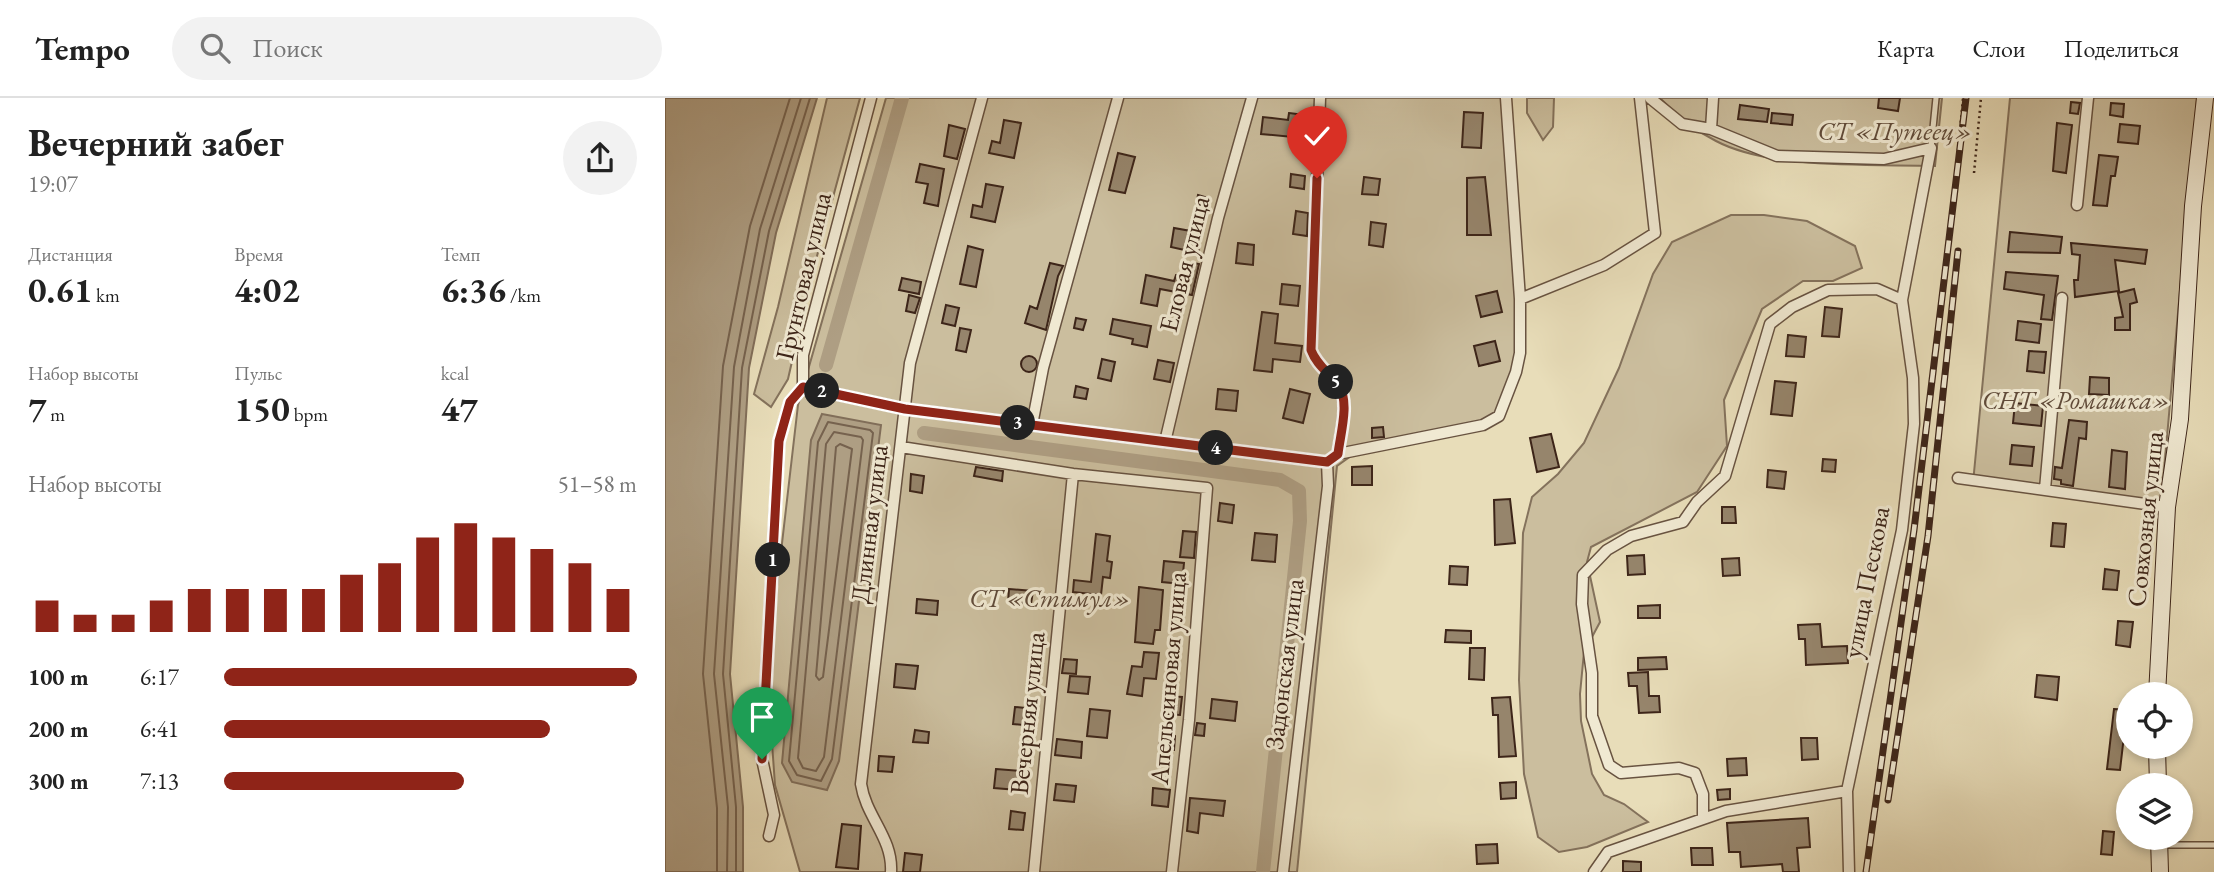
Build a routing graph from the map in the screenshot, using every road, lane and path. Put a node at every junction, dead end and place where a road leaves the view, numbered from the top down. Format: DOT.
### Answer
graph roads {
  1 [pos="871,98"];
  2 [pos="982,98"];
  3 [pos="1118,98"];
  4 [pos="1252,98"];
  5 [pos="1320,98"];
  6 [pos="1506,98"];
  7 [pos="1640,98"];
  8 [pos="1650,98"];
  9 [pos="1713,98"];
  10 [pos="1936,98"];
  11 [pos="1963,98"];
  12 [pos="1981,98"];
  13 [pos="2088,98"];
  14 [pos="2205,98"];
  15 [pos="1711,129"];
  16 [pos="1931,148"];
  17 [pos="1956,172"];
  18 [pos="1974,173"];
  19 [pos="2077,205"];
  20 [pos="2062,298"];
  21 [pos="1520,299"];
  22 [pos="1902,300"];
  23 [pos="803,387"];
  24 [pos="905,409"];
  25 [pos="1032,425"];
  26 [pos="1165,442"];
  27 [pos="901,447"];
  28 [pos="1338,454"];
  29 [pos="1327,462"];
  30 [pos="1073,474"];
  31 [pos="1958,478"];
  32 [pos="2045,489"];
  33 [pos="2167,507"];
  34 [pos="2158,682"];
  35 [pos="1847,791"];
  36 [pos="1703,819"];
  37 [pos="769,836"];
  38 [pos="2193,844"];
  39 [pos="2214,845"];
  40 [pos="2159,850"];
  41 [pos="891,872"];
  42 [pos="1034,872"];
  43 [pos="1172,872"];
  44 [pos="1283,872"];
  45 [pos="1594,872"];
  46 [pos="1849,872"];
  47 [pos="2160,872"];
  1 -- 23 [label="street, Грунтовая улица"];
  2 -- 24 [label="street, Длинная улица"];
  3 -- 25 [label="street"];
  4 -- 26 [label="street, Еловая улица"];
  5 -- 28 [label="street"];
  6 -- 21 [label="street"];
  7 -- 21 [label="street"];
  8 -- 15 [label="street"];
  9 -- 15 [label="street"];
  10 -- 16 [label="lane"];
  11 -- 17 [label="path"];
  12 -- 18 [label="path"];
  13 -- 19 [label="street"];
  14 -- 33 [label="street, Совхозная улица"];
  15 -- 16 [label="street"];
  16 -- 22 [label="street, улица Пескова"];
  20 -- 32 [label="street"];
  21 -- 28 [label="street"];
  22 -- 35 [label="street, улица Пескова"];
  22 -- 36 [label="street"];
  23 -- 24 [label="street"];
  23 -- 37 [label="street, Грунтовая улица"];
  24 -- 25 [label="street"];
  24 -- 27 [label="street, Длинная улица"];
  25 -- 26 [label="street"];
  26 -- 29 [label="street"];
  27 -- 30 [label="street"];
  27 -- 41 [label="street, Длинная улица"];
  28 -- 29 [label="street"];
  29 -- 44 [label="street, Задонская улица"];
  30 -- 42 [label="street, Вечерняя улица"];
  30 -- 43 [label="street, Апельсиновая улица"];
  31 -- 32 [label="street"];
  32 -- 33 [label="street"];
  33 -- 34 [label="street, Совхозная улица"];
  35 -- 36 [label="street"];
  35 -- 46 [label="street, улица Пескова"];
  36 -- 45 [label="street"];
  38 -- 39 [label="lane"];
  40 -- 47 [label="street"];
}
